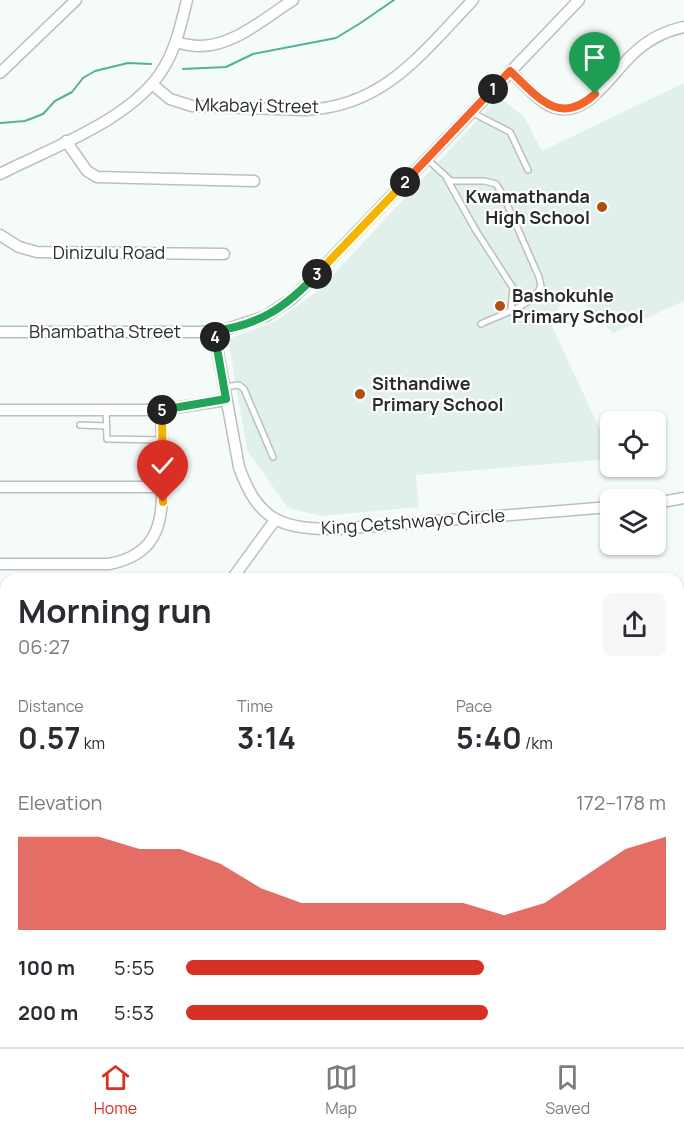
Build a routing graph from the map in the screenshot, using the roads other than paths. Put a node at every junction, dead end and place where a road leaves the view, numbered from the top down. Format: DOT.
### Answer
graph roads {
  1 [pos="76,0"];
  2 [pos="187,0"];
  3 [pos="293,0"];
  4 [pos="473,0"];
  5 [pos="579,0"];
  6 [pos="684,27"];
  7 [pos="176,42"];
  8 [pos="510,71"];
  9 [pos="0,72"];
  10 [pos="153,85"];
  11 [pos="471,112"];
  12 [pos="66,141"];
  13 [pos="426,159"];
  14 [pos="528,170"];
  15 [pos="0,174"];
  16 [pos="447,179"];
  17 [pos="254,181"];
  18 [pos="0,235"];
  19 [pos="224,254"];
  20 [pos="511,310"];
  21 [pos="481,324"];
  22 [pos="214,331"];
  23 [pos="0,332"];
  24 [pos="224,387"];
  25 [pos="226,399"];
  26 [pos="0,410"];
  27 [pos="105,410"];
  28 [pos="161,410"];
  29 [pos="80,425"];
  30 [pos="105,426"];
  31 [pos="162,440"];
  32 [pos="273,457"];
  33 [pos="0,487"];
  34 [pos="163,487"];
  35 [pos="684,498"];
  36 [pos="666,501"];
  37 [pos="600,508"];
  38 [pos="275,520"];
  39 [pos="0,564"];
  40 [pos="236,573"];
  1 -- 9 [label="street"];
  2 -- 7 [label="street"];
  3 -- 7 [label="street"];
  4 -- 10 [label="street, Mkabayi Street"];
  5 -- 8 [label="street, Bhambatha Street"];
  6 -- 8 [label="street"];
  7 -- 10 [label="street"];
  8 -- 11 [label="street, Bhambatha Street"];
  10 -- 12 [label="street"];
  11 -- 13 [label="street, Bhambatha Street"];
  11 -- 14 [label="lane"];
  12 -- 15 [label="street"];
  12 -- 17 [label="street"];
  13 -- 16 [label="lane"];
  13 -- 22 [label="street, Bhambatha Street"];
  16 -- 20 [label="lane"];
  16 -- 20 [label="lane"];
  18 -- 19 [label="street, Dinizulu Road"];
  20 -- 21 [label="lane"];
  22 -- 23 [label="street, Bhambatha Street"];
  22 -- 24 [label="street"];
  24 -- 25 [label="street"];
  24 -- 32 [label="lane"];
  25 -- 28 [label="street"];
  25 -- 38 [label="street"];
  26 -- 27 [label="street"];
  27 -- 28 [label="street"];
  27 -- 30 [label="lane"];
  28 -- 31 [label="street"];
  29 -- 30 [label="lane"];
  30 -- 31 [label="lane"];
  31 -- 34 [label="street"];
  33 -- 34 [label="street"];
  34 -- 39 [label="street"];
  35 -- 36 [label="street"];
  37 -- 38 [label="street, King Cetshwayo Circle"];
  38 -- 40 [label="street"];
}
